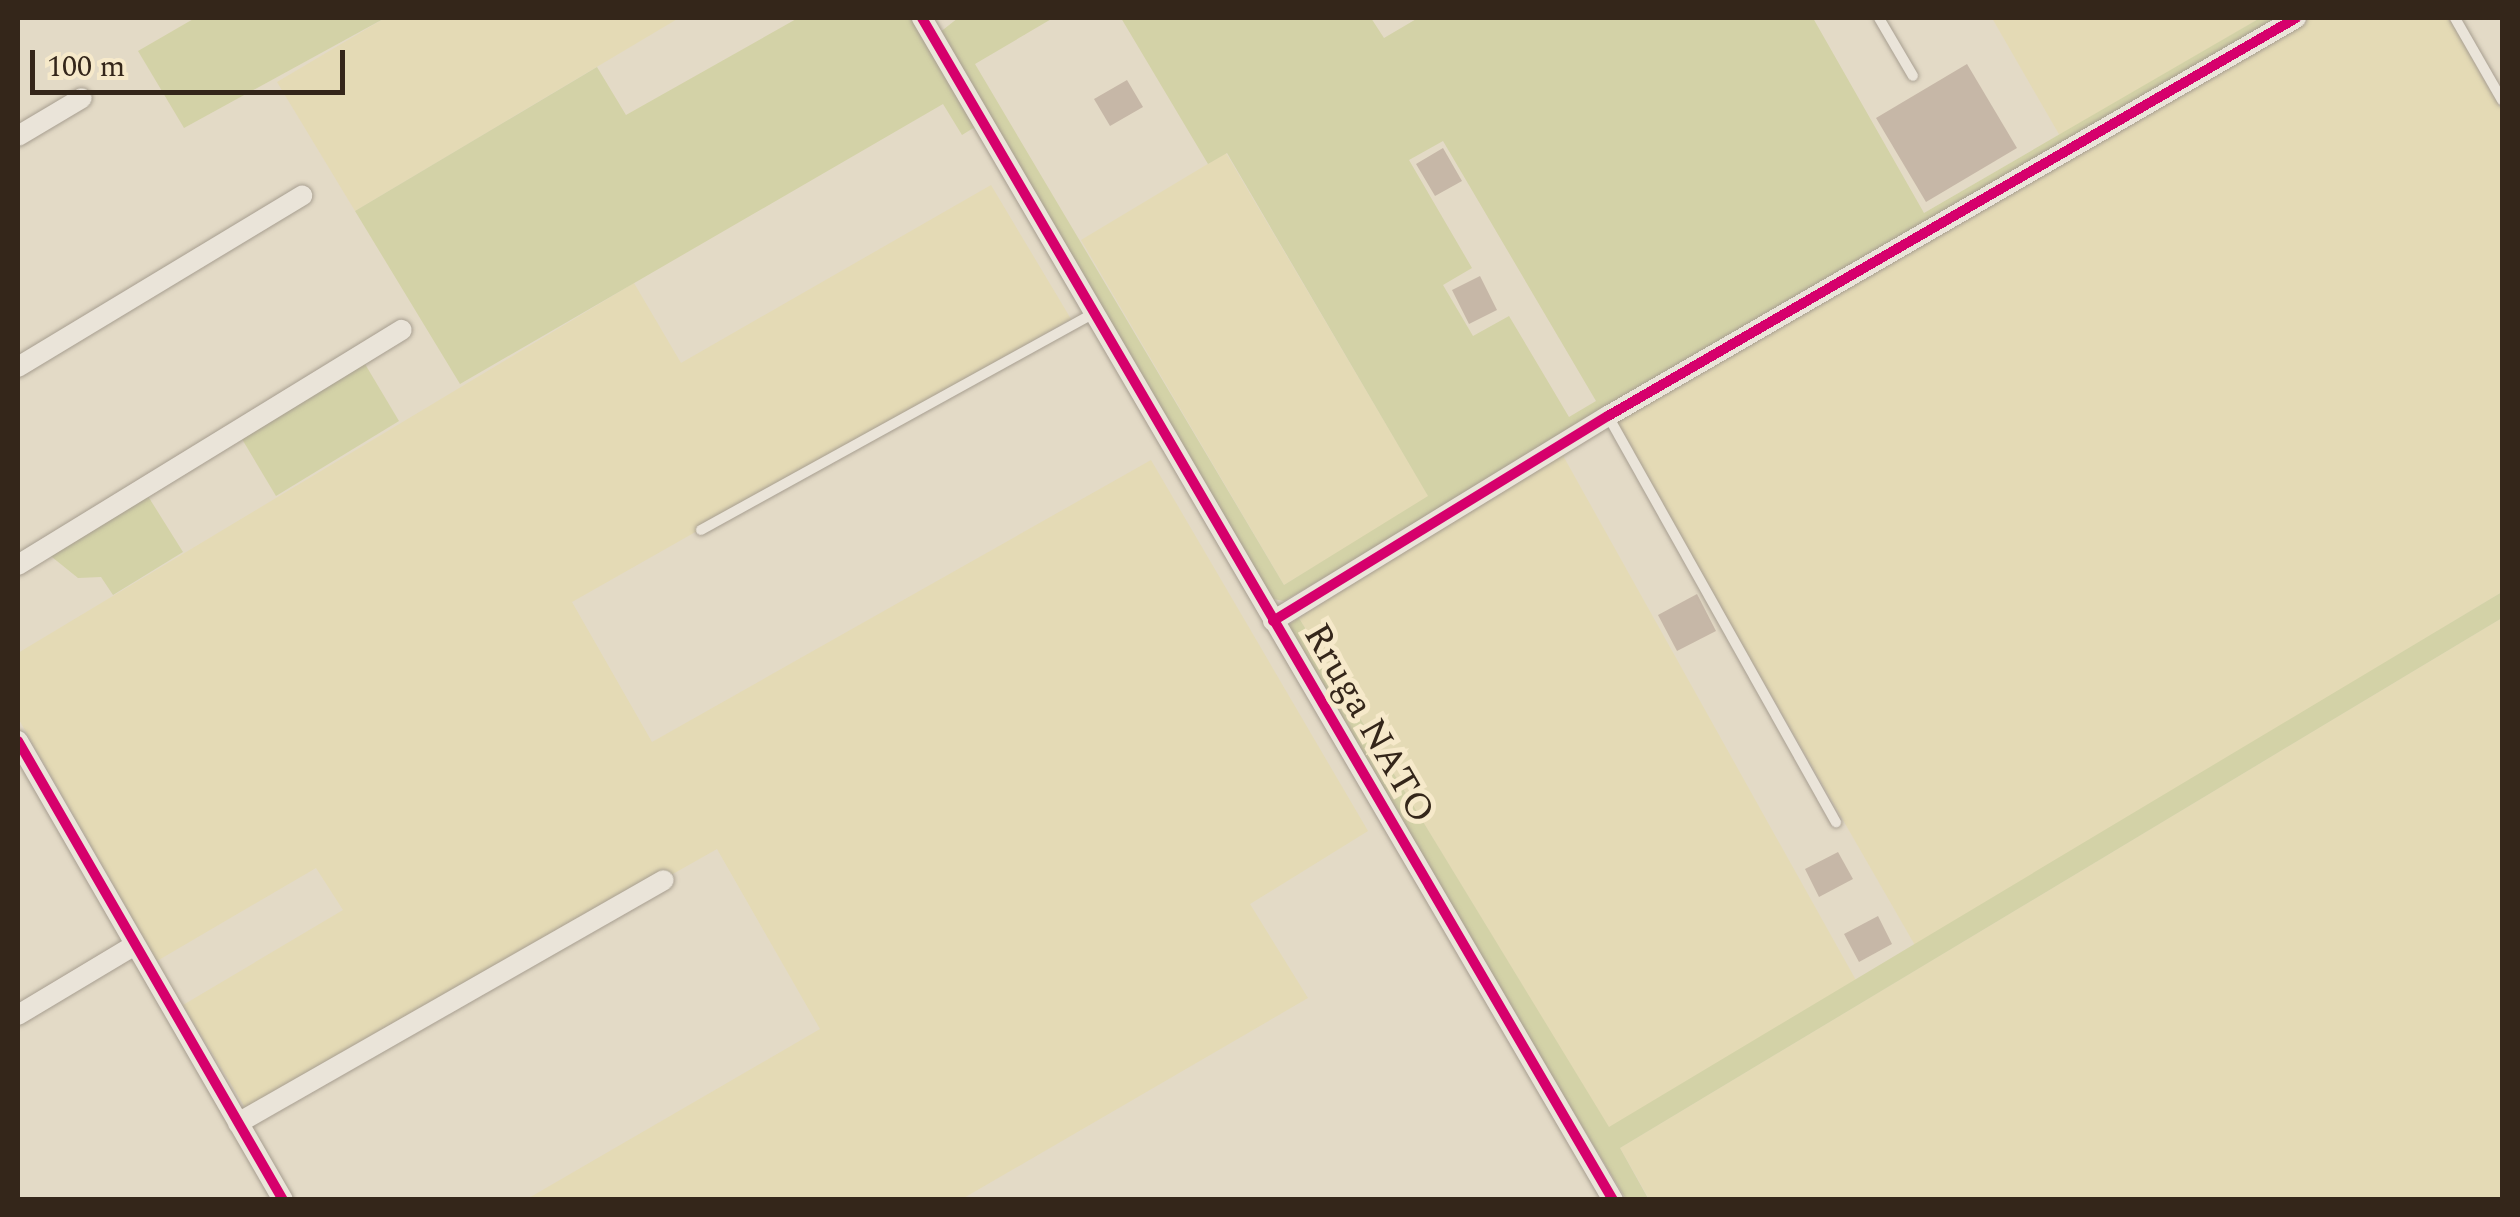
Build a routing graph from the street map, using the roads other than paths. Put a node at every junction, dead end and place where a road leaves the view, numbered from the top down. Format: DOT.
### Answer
graph roads {
  1 [pos="922,18"];
  2 [pos="1879,18"];
  3 [pos="2296,18"];
  4 [pos="2455,18"];
  5 [pos="1913,76"];
  6 [pos="82,98"];
  7 [pos="2502,100"];
  8 [pos="18,136"];
  9 [pos="302,196"];
  10 [pos="1092,314"];
  11 [pos="402,330"];
  12 [pos="18,367"];
  13 [pos="1608,416"];
  14 [pos="701,530"];
  15 [pos="18,565"];
  16 [pos="1273,621"];
  17 [pos="18,741"];
  18 [pos="23,764"];
  19 [pos="1836,822"];
  20 [pos="664,880"];
  21 [pos="135,944"];
  22 [pos="18,1015"];
  23 [pos="238,1124"];
  24 [pos="283,1200"];
  25 [pos="1613,1200"];
  1 -- 10 [label="street, Rruga NATO"];
  2 -- 5 [label="lane"];
  3 -- 13 [label="street"];
  4 -- 7 [label="lane"];
  6 -- 8 [label="street"];
  9 -- 12 [label="street"];
  10 -- 14 [label="lane"];
  10 -- 16 [label="street, Rruga NATO"];
  11 -- 15 [label="street"];
  13 -- 16 [label="street"];
  13 -- 19 [label="lane"];
  16 -- 25 [label="street, Rruga NATO"];
  17 -- 18 [label="street"];
  18 -- 21 [label="street"];
  20 -- 23 [label="street"];
  21 -- 22 [label="street"];
  21 -- 23 [label="street"];
  23 -- 24 [label="street"];
}
